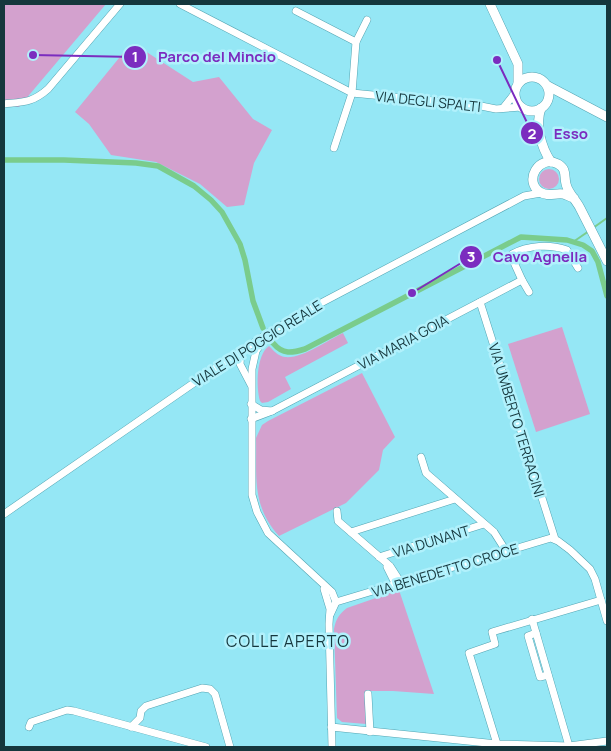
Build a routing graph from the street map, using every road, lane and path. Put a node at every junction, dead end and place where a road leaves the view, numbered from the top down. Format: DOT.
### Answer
graph roads {
  1 [pos="120,4"];
  2 [pos="180,4"];
  3 [pos="490,4"];
  4 [pos="296,11"];
  5 [pos="367,20"];
  6 [pos="356,42"];
  7 [pos="518,64"];
  8 [pos="534,76"];
  9 [pos="518,83"];
  10 [pos="548,86"];
  11 [pos="352,93"];
  12 [pos="515,93"];
  13 [pos="570,98"];
  14 [pos="4,104"];
  15 [pos="544,106"];
  16 [pos="520,107"];
  17 [pos="504,108"];
  18 [pos="530,111"];
  19 [pos="607,117"];
  20 [pos="538,122"];
  21 [pos="334,148"];
  22 [pos="544,149"];
  23 [pos="551,162"];
  24 [pos="540,164"];
  25 [pos="533,181"];
  26 [pos="566,183"];
  27 [pos="541,193"];
  28 [pos="556,194"];
  29 [pos="524,196"];
  30 [pos="574,198"];
  31 [pos="605,254"];
  32 [pos="578,268"];
  33 [pos="522,280"];
  34 [pos="529,292"];
  35 [pos="480,302"];
  36 [pos="270,332"];
  37 [pos="241,351"];
  38 [pos="253,363"];
  39 [pos="221,364"];
  40 [pos="241,367"];
  41 [pos="251,385"];
  42 [pos="251,404"];
  43 [pos="272,411"];
  44 [pos="251,419"];
  45 [pos="421,457"];
  46 [pos="455,499"];
  47 [pos="337,511"];
  48 [pos="4,514"];
  49 [pos="484,524"];
  50 [pos="351,532"];
  51 [pos="555,539"];
  52 [pos="506,551"];
  53 [pos="379,557"];
  54 [pos="399,584"];
  55 [pos="323,585"];
  56 [pos="601,600"];
  57 [pos="336,602"];
  58 [pos="606,609"];
  59 [pos="330,615"];
  60 [pos="532,619"];
  61 [pos="607,621"];
  62 [pos="368,694"];
  63 [pos="140,718"];
  64 [pos="29,727"];
  65 [pos="131,727"];
  66 [pos="331,727"];
  67 [pos="147,732"];
  68 [pos="370,732"];
  69 [pos="607,741"];
  70 [pos="497,744"];
  71 [pos="569,746"];
  72 [pos="206,747"];
  73 [pos="230,747"];
  74 [pos="332,747"];
  1 -- 14 [label="street"];
  2 -- 11 [label="street, VIA DEGLI SPALTI"];
  3 -- 7 [label="main road"];
  4 -- 6 [label="street"];
  5 -- 6 [label="street"];
  6 -- 11 [label="street"];
  7 -- 8 [label="main road"];
  7 -- 9 [label="main road"];
  8 -- 9 [label="main road"];
  8 -- 10 [label="main road"];
  9 -- 12 [label="main road"];
  10 -- 13 [label="main road"];
  10 -- 15 [label="main road"];
  11 -- 17 [label="street, VIA DEGLI SPALTI"];
  11 -- 21 [label="street"];
  12 -- 16 [label="main road"];
  12 -- 17 [label="street"];
  13 -- 15 [label="main road"];
  13 -- 19 [label="main road"];
  15 -- 18 [label="main road"];
  15 -- 20 [label="main road"];
  16 -- 17 [label="street, VIA DEGLI SPALTI"];
  16 -- 18 [label="main road"];
  18 -- 20 [label="main road"];
  20 -- 22 [label="main road"];
  22 -- 23 [label="main road"];
  22 -- 24 [label="main road"];
  23 -- 24 [label="main road"];
  23 -- 26 [label="main road"];
  24 -- 25 [label="main road"];
  25 -- 27 [label="main road"];
  25 -- 29 [label="street"];
  26 -- 28 [label="main road"];
  26 -- 30 [label="main road"];
  27 -- 28 [label="main road"];
  27 -- 29 [label="street, VIALE DI POGGIO REALE"];
  28 -- 30 [label="main road"];
  29 -- 36 [label="street, VIALE DI POGGIO REALE"];
  30 -- 31 [label="main road"];
  32 -- 33 [label="street"];
  33 -- 34 [label="street"];
  33 -- 35 [label="street, VIA MARIA GOIA"];
  35 -- 43 [label="street, VIA MARIA GOIA"];
  35 -- 51 [label="street, VIA UMBERTO TERRACINI"];
  36 -- 37 [label="street, VIALE DI POGGIO REALE"];
  36 -- 38 [label="street"];
  37 -- 38 [label="street"];
  37 -- 39 [label="street, VIALE DI POGGIO REALE"];
  37 -- 40 [label="street"];
  38 -- 41 [label="street"];
  39 -- 40 [label="street"];
  39 -- 48 [label="street, VIALE DI POGGIO REALE"];
  40 -- 41 [label="street"];
  41 -- 42 [label="street"];
  42 -- 43 [label="street"];
  42 -- 44 [label="street"];
  43 -- 44 [label="street, VIA MARIA GOIA"];
  44 -- 55 [label="street"];
  45 -- 46 [label="street"];
  46 -- 49 [label="street"];
  46 -- 50 [label="street"];
  47 -- 50 [label="street"];
  49 -- 52 [label="street"];
  49 -- 53 [label="street, VIA DUNANT"];
  50 -- 53 [label="street"];
  51 -- 52 [label="street, VIA BENEDETTO CROCE"];
  51 -- 56 [label="street"];
  52 -- 54 [label="street, VIA BENEDETTO CROCE"];
  53 -- 54 [label="street"];
  54 -- 57 [label="street, VIA BENEDETTO CROCE"];
  55 -- 57 [label="street"];
  55 -- 59 [label="street"];
  56 -- 58 [label="street"];
  56 -- 60 [label="street"];
  57 -- 59 [label="street"];
  58 -- 61 [label="street"];
  59 -- 66 [label="street"];
  60 -- 70 [label="street"];
  60 -- 71 [label="street"];
  62 -- 68 [label="street"];
  63 -- 65 [label="street"];
  63 -- 67 [label="street"];
  63 -- 73 [label="street"];
  64 -- 65 [label="street"];
  65 -- 67 [label="street"];
  66 -- 68 [label="street"];
  66 -- 74 [label="street"];
  67 -- 72 [label="street"];
  68 -- 70 [label="street"];
  69 -- 71 [label="street"];
  70 -- 71 [label="street"];
}
